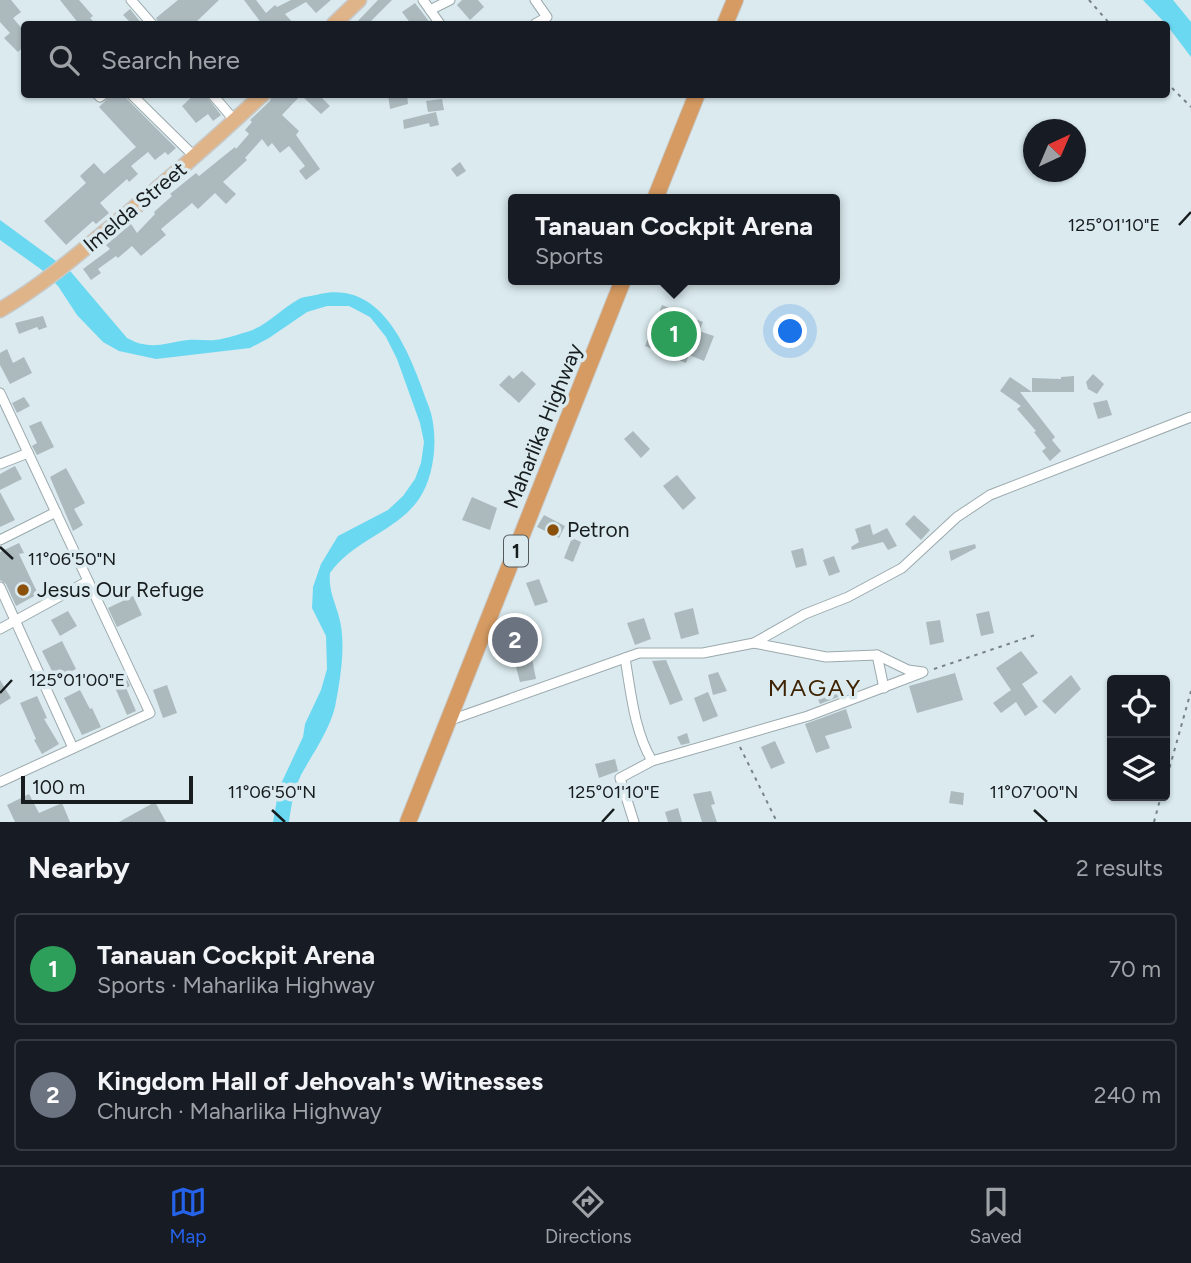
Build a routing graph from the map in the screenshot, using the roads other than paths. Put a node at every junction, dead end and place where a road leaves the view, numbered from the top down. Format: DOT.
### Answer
graph roads {
  1 [pos="131,0"];
  2 [pos="359,0"];
  3 [pos="424,0"];
  4 [pos="450,0"];
  5 [pos="535,0"];
  6 [pos="734,0"];
  7 [pos="430,10"];
  8 [pos="149,21"];
  9 [pos="337,21"];
  10 [pos="438,21"];
  11 [pos="540,21"];
  12 [pos="726,21"];
  13 [pos="135,98"];
  14 [pos="215,98"];
  15 [pos="259,98"];
  16 [pos="695,98"];
  17 [pos="235,121"];
  18 [pos="195,157"];
  19 [pos="657,194"];
  20 [pos="621,285"];
  21 [pos="0,310"];
  22 [pos="0,393"];
  23 [pos="1191,417"];
  24 [pos="28,453"];
  25 [pos="0,464"];
  26 [pos="56,512"];
  27 [pos="0,540"];
  28 [pos="88,581"];
  29 [pos="0,587"];
  30 [pos="15,620"];
  31 [pos="0,629"];
  32 [pos="754,643"];
  33 [pos="877,655"];
  34 [pos="625,658"];
  35 [pos="884,688"];
  36 [pos="448,721"];
  37 [pos="73,748"];
  38 [pos="652,761"];
  39 [pos="0,782"];
  40 [pos="408,822"];
  41 [pos="634,822"];
  1 -- 8 [label="street"];
  2 -- 9 [label="main road"];
  3 -- 7 [label="street"];
  4 -- 7 [label="street"];
  5 -- 11 [label="street"];
  6 -- 12 [label="highway"];
  7 -- 10 [label="street"];
  13 -- 18 [label="street"];
  14 -- 17 [label="street"];
  15 -- 17 [label="main road, Imelda Street"];
  16 -- 19 [label="highway"];
  17 -- 18 [label="main road, Imelda Street"];
  18 -- 21 [label="main road, Imelda Street"];
  20 -- 36 [label="highway, Maharlika Highway / 1"];
  22 -- 24 [label="street"];
  23 -- 32 [label="street"];
  24 -- 25 [label="street"];
  24 -- 26 [label="street"];
  26 -- 27 [label="street"];
  26 -- 28 [label="street"];
  28 -- 30 [label="street"];
  28 -- 37 [label="street"];
  29 -- 30 [label="street"];
  30 -- 31 [label="street"];
  30 -- 37 [label="street"];
  32 -- 33 [label="street"];
  32 -- 34 [label="street"];
  33 -- 35 [label="street"];
  33 -- 35 [label="street"];
  34 -- 36 [label="street"];
  34 -- 38 [label="street"];
  35 -- 38 [label="street"];
  36 -- 40 [label="highway, Maharlika Highway / 1"];
  37 -- 39 [label="street"];
  38 -- 41 [label="street"];
}
